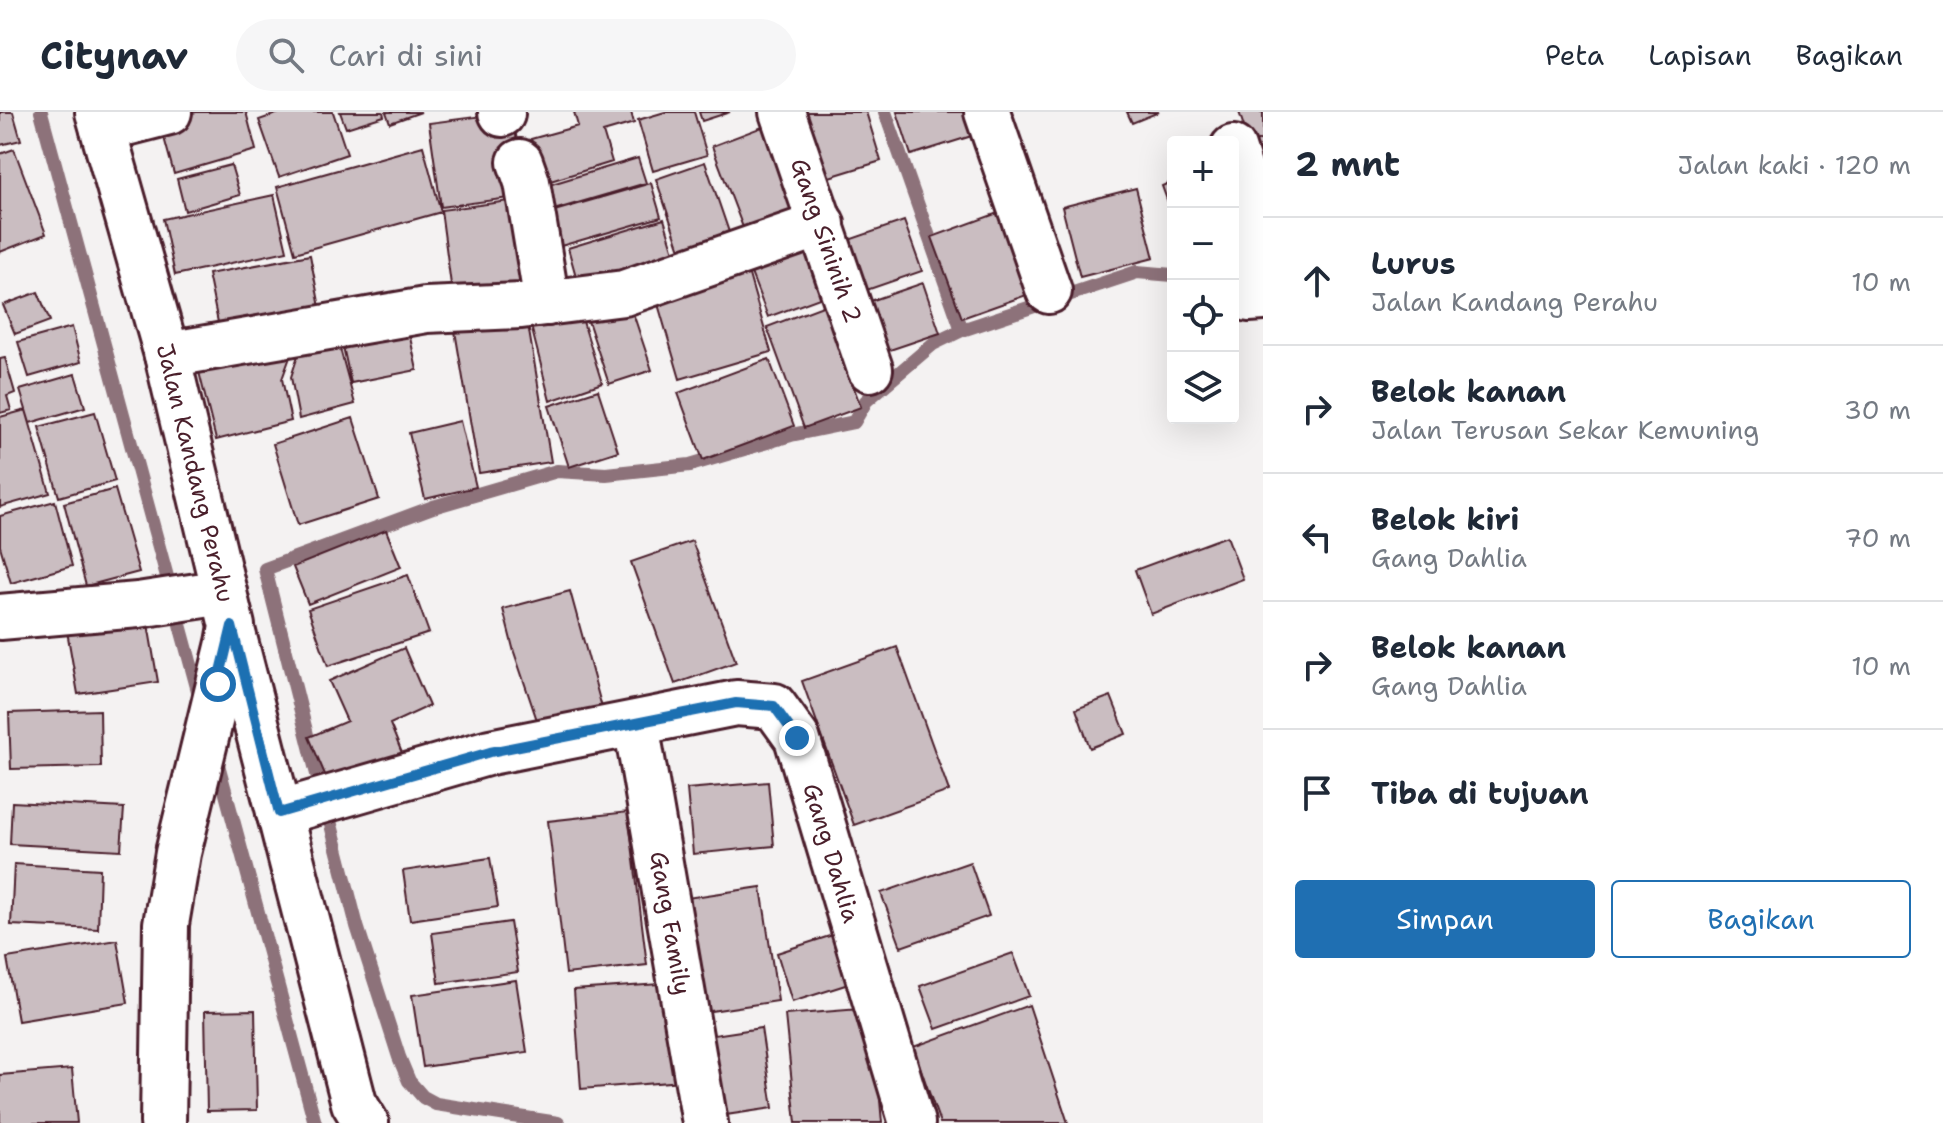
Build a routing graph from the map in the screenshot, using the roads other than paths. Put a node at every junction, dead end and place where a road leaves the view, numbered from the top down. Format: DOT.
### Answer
graph roads {
  1 [pos="169,112"];
  2 [pos="782,112"];
  3 [pos="987,112"];
  4 [pos="1221,112"];
  5 [pos="101,120"];
  6 [pos="1229,136"];
  7 [pos="520,162"];
  8 [pos="1239,167"];
  9 [pos="822,224"];
  10 [pos="1049,291"];
  11 [pos="1263,298"];
  12 [pos="547,303"];
  13 [pos="167,355"];
  14 [pos="870,369"];
  15 [pos="213,605"];
  16 [pos="0,617"];
  17 [pos="636,724"];
  18 [pos="279,813"];
  19 [pos="163,1123"];
  20 [pos="366,1123"];
  21 [pos="705,1123"];
  22 [pos="912,1123"];
  1 -- 5 [label="street"];
  2 -- 9 [label="street, Gang Sininih 2"];
  3 -- 10 [label="street"];
  4 -- 6 [label="street"];
  5 -- 13 [label="street, Jalan Kandang Perahu"];
  7 -- 12 [label="street"];
  8 -- 11 [label="street"];
  9 -- 12 [label="street"];
  9 -- 14 [label="street, Gang Sininih 2"];
  12 -- 13 [label="street"];
  13 -- 15 [label="street, Jalan Kandang Perahu"];
  15 -- 16 [label="street"];
  15 -- 18 [label="street"];
  15 -- 19 [label="street, Jalan Kandang Perahu"];
  17 -- 18 [label="street, Gang Dahlia"];
  17 -- 21 [label="street, Gang Family"];
  17 -- 22 [label="street, Gang Dahlia"];
  18 -- 20 [label="street"];
}
